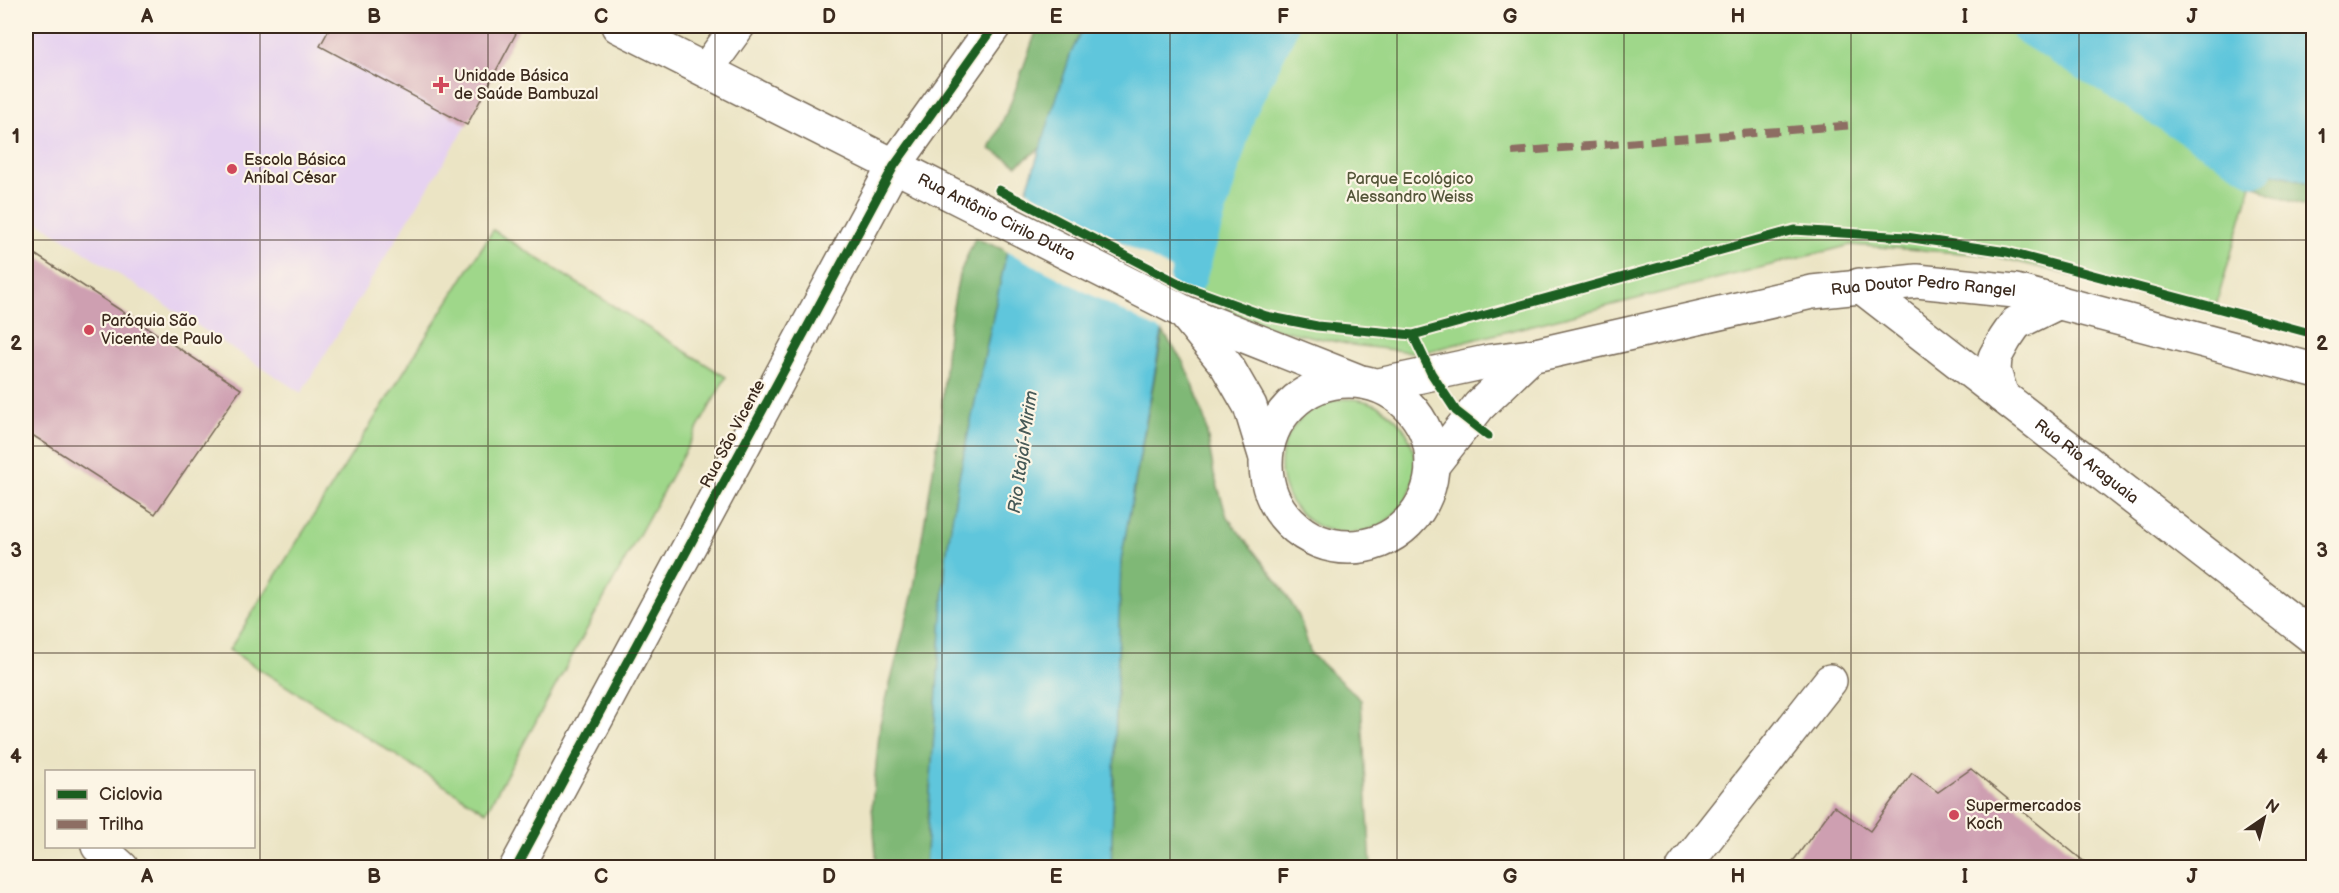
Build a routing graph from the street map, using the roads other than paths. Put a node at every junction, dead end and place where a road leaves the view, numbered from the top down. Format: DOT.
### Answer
graph roads {
  1 [pos="618,26"];
  2 [pos="738,26"];
  3 [pos="994,26"];
  4 [pos="706,70"];
  5 [pos="894,166"];
  6 [pos="1858,285"];
  7 [pos="2059,302"];
  8 [pos="1179,310"];
  9 [pos="1531,356"];
  10 [pos="2313,370"];
  11 [pos="1367,383"];
  12 [pos="2002,396"];
  13 [pos="1265,455"];
  14 [pos="1432,466"];
  15 [pos="2313,638"];
  16 [pos="1830,681"];
  17 [pos="100,848"];
  18 [pos="122,867"];
  19 [pos="516,867"];
  20 [pos="1683,867"];
  1 -- 4 [label="main road, Rua Antônio Cirilo Dutra"];
  2 -- 4 [label="main road"];
  3 -- 5 [label="main road, Rua São Vicente"];
  4 -- 5 [label="main road, Rua Antônio Cirilo Dutra"];
  5 -- 8 [label="main road, Rua Antônio Cirilo Dutra"];
  5 -- 19 [label="main road, Rua São Vicente"];
  6 -- 7 [label="main road, Rua Doutor Pedro Rangel"];
  6 -- 9 [label="main road, Rua Doutor Pedro Rangel"];
  6 -- 12 [label="main road, Rua Rio Araguaia"];
  7 -- 10 [label="main road, Rua Doutor Pedro Rangel"];
  7 -- 12 [label="main road"];
  8 -- 11 [label="main road, Rua Antônio Cirilo Dutra"];
  8 -- 13 [label="main road, Rua Antônio Cirilo Dutra"];
  9 -- 11 [label="main road, Rua Doutor Pedro Rangel"];
  9 -- 14 [label="main road"];
  11 -- 13 [label="main road"];
  11 -- 14 [label="main road"];
  12 -- 15 [label="main road, Rua Rio Araguaia"];
  13 -- 14 [label="main road"];
  16 -- 20 [label="main road"];
  17 -- 18 [label="main road"];
}
